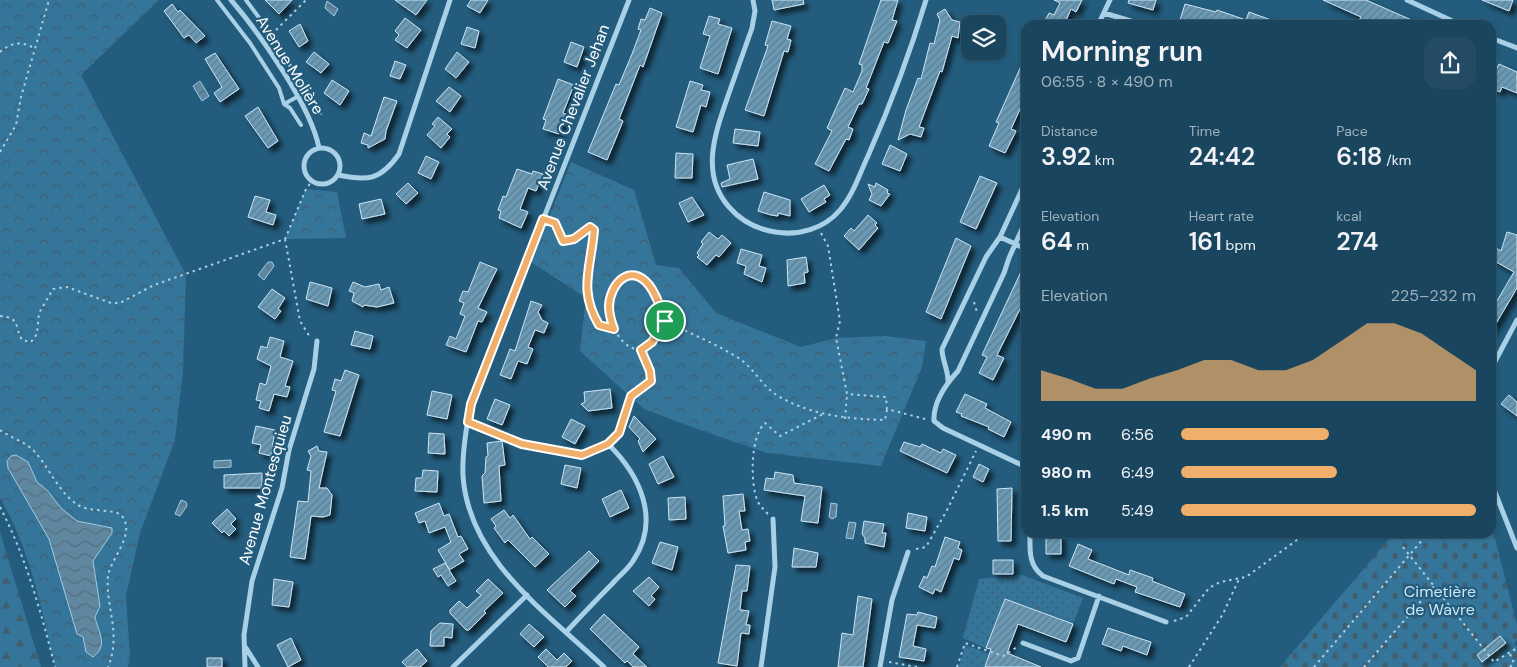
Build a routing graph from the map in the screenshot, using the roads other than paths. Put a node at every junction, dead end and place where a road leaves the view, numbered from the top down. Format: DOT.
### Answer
graph roads {
  1 [pos="217,0"];
  2 [pos="231,0"];
  3 [pos="246,0"];
  4 [pos="450,0"];
  5 [pos="629,0"];
  6 [pos="753,0"];
  7 [pos="926,0"];
  8 [pos="1110,0"];
  9 [pos="1407,0"];
  10 [pos="1104,13"];
  11 [pos="1100,20"];
  12 [pos="1127,20"];
  13 [pos="1450,20"];
  14 [pos="1496,40"];
  15 [pos="1517,48"];
  16 [pos="308,91"];
  17 [pos="297,97"];
  18 [pos="284,104"];
  19 [pos="320,113"];
  20 [pos="301,125"];
  21 [pos="319,148"];
  22 [pos="338,175"];
  23 [pos="1021,191"];
  24 [pos="1021,230"];
  25 [pos="1000,237"];
  26 [pos="1015,243"];
  27 [pos="1021,246"];
  28 [pos="1517,320"];
  29 [pos="317,341"];
  30 [pos="1496,360"];
  31 [pos="948,382"];
  32 [pos="608,444"];
  33 [pos="1021,465"];
  34 [pos="1496,495"];
  35 [pos="774,519"];
  36 [pos="1030,538"];
  37 [pos="1517,548"];
  38 [pos="908,552"];
  39 [pos="527,595"];
  40 [pos="1099,596"];
  41 [pos="1166,622"];
  42 [pos="567,631"];
  43 [pos="1023,642"];
  44 [pos="245,648"];
  45 [pos="245,667"];
  46 [pos="258,667"];
  47 [pos="453,667"];
  48 [pos="604,667"];
  49 [pos="761,667"];
  50 [pos="880,667"];
  1 -- 18 [label="lane"];
  2 -- 17 [label="street, Avenue Molière"];
  3 -- 16 [label="lane"];
  4 -- 22 [label="street"];
  5 -- 39 [label="street, Avenue Chevalier Jehan"];
  6 -- 7 [label="street"];
  8 -- 10 [label="street"];
  9 -- 13 [label="street"];
  10 -- 11 [label="street"];
  10 -- 12 [label="street"];
  14 -- 15 [label="street"];
  16 -- 17 [label="lane"];
  16 -- 19 [label="lane"];
  17 -- 18 [label="lane"];
  17 -- 21 [label="street, Avenue Molière"];
  18 -- 20 [label="lane"];
  21 -- 22 [label="street"];
  21 -- 22 [label="street"];
  23 -- 25 [label="street"];
  24 -- 26 [label="street"];
  25 -- 26 [label="street"];
  25 -- 31 [label="street"];
  26 -- 27 [label="street"];
  26 -- 31 [label="street"];
  28 -- 30 [label="street"];
  29 -- 44 [label="street, Avenue Montesquieu"];
  31 -- 33 [label="street"];
  32 -- 42 [label="street"];
  34 -- 37 [label="street"];
  35 -- 49 [label="street"];
  36 -- 40 [label="street"];
  38 -- 50 [label="street"];
  39 -- 42 [label="street, Avenue Chevalier Jehan"];
  39 -- 47 [label="street"];
  40 -- 41 [label="street"];
  40 -- 43 [label="street"];
  42 -- 48 [label="street, Avenue Chevalier Jehan"];
  44 -- 45 [label="street, Avenue Montesquieu"];
  44 -- 46 [label="street"];
}
